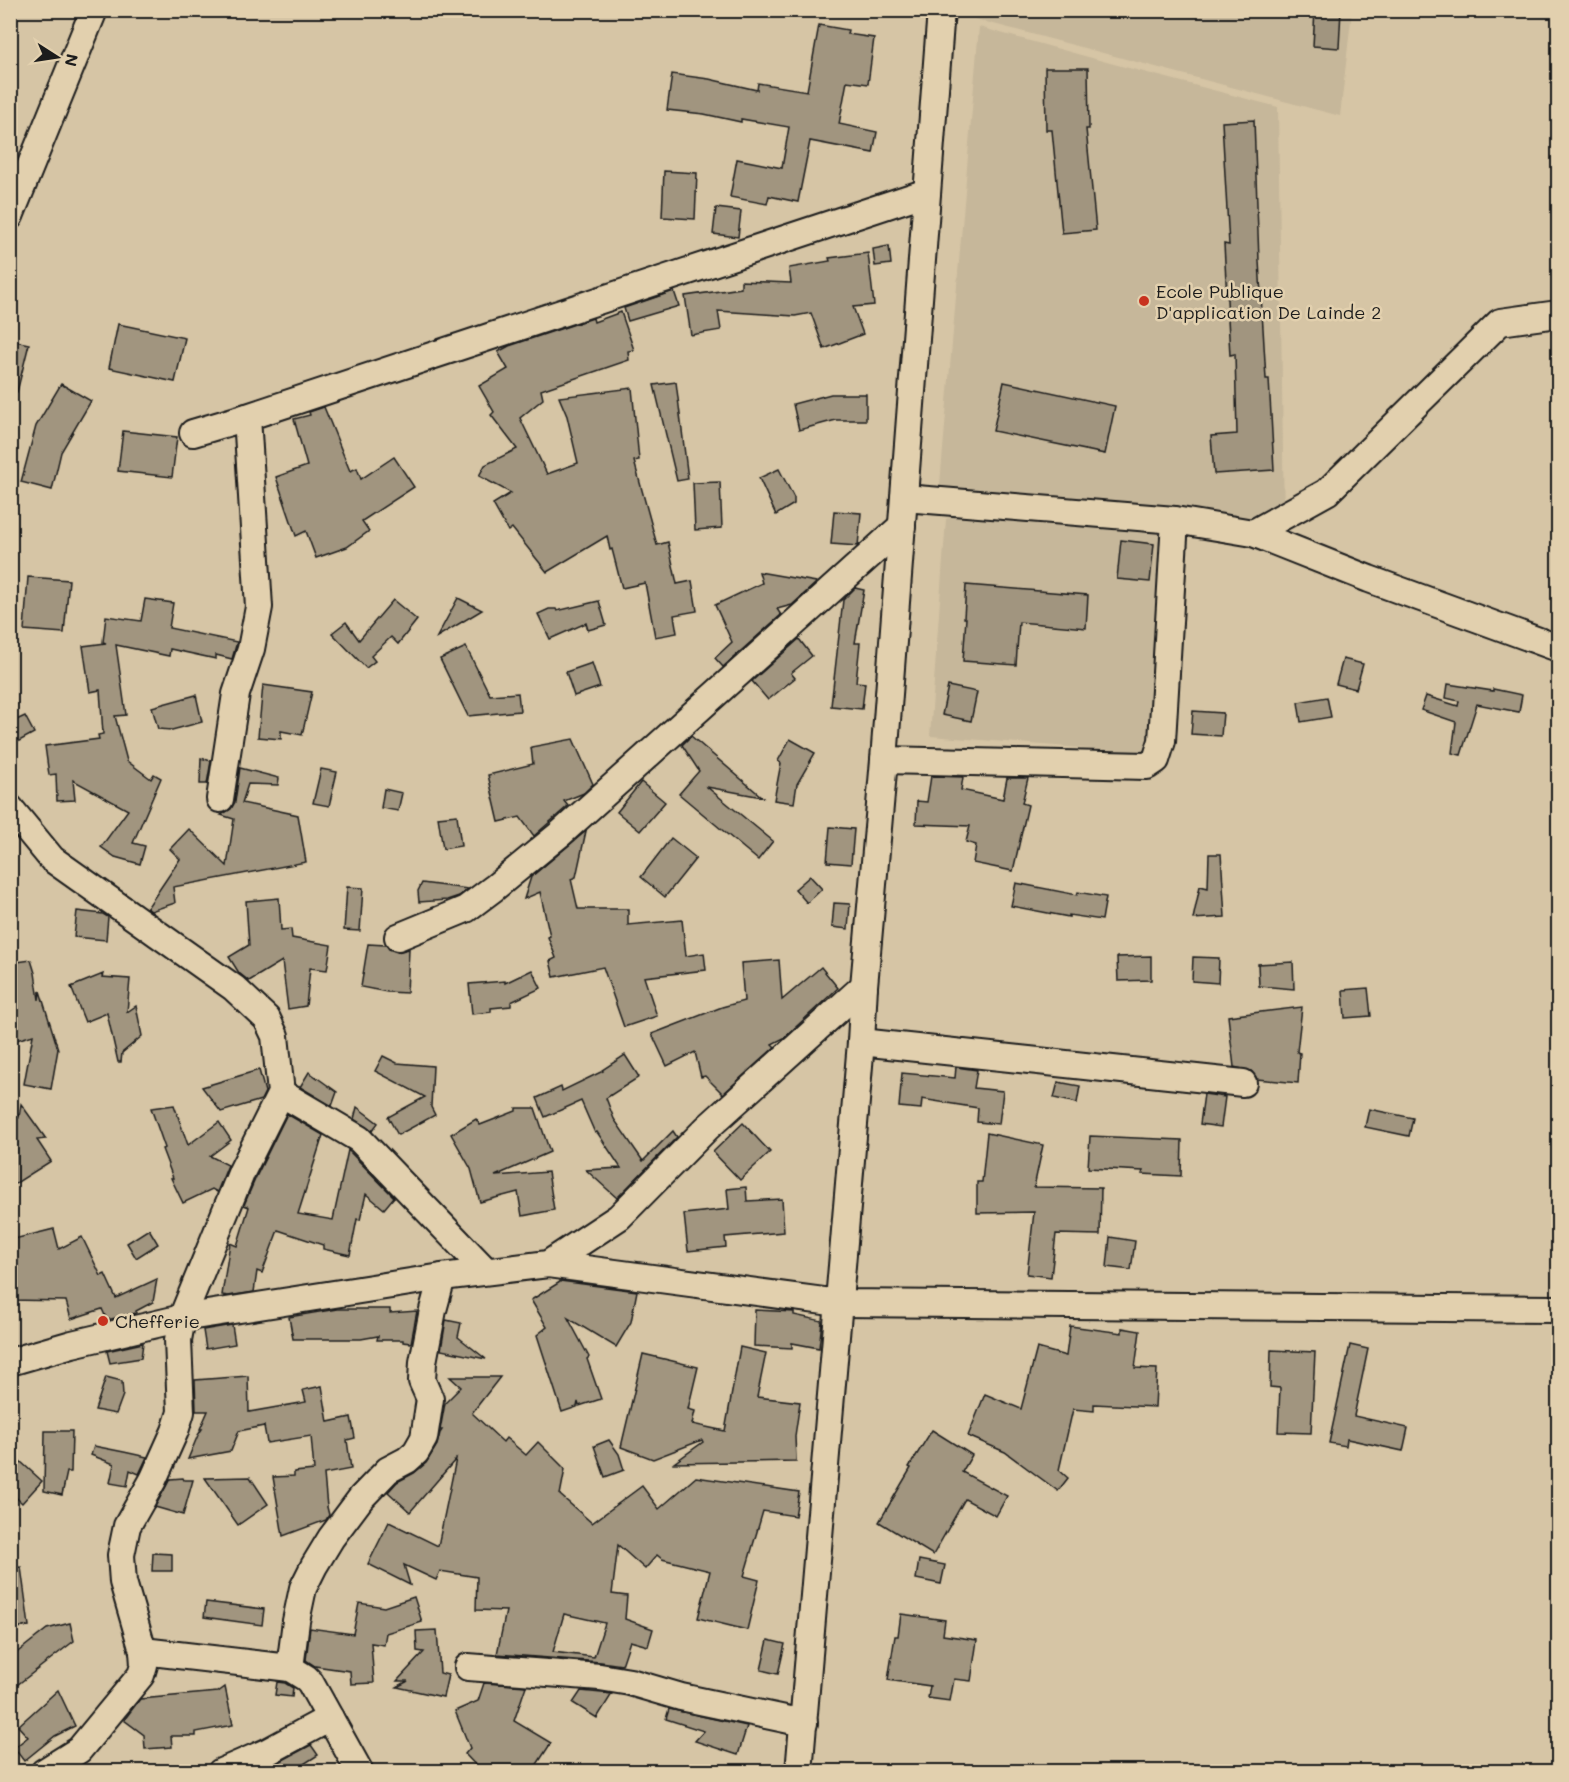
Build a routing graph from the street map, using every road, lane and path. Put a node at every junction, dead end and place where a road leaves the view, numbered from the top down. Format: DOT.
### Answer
graph roads {
  1 [pos="94,10"];
  2 [pos="941,10"];
  3 [pos="927,192"];
  4 [pos="10,216"];
  5 [pos="1558,314"];
  6 [pos="247,417"];
  7 [pos="193,433"];
  8 [pos="904,498"];
  9 [pos="1175,520"];
  10 [pos="902,526"];
  11 [pos="1253,533"];
  12 [pos="1558,648"];
  13 [pos="884,760"];
  14 [pos="220,799"];
  15 [pos="10,808"];
  16 [pos="398,937"];
  17 [pos="864,986"];
  18 [pos="861,1042"];
  19 [pos="1243,1083"];
  20 [pos="281,1093"];
  21 [pos="548,1264"];
  22 [pos="486,1271"];
  23 [pos="442,1277"];
  24 [pos="839,1303"];
  25 [pos="1558,1309"];
  26 [pos="182,1318"];
  27 [pos="10,1362"];
  28 [pos="143,1651"];
  29 [pos="468,1667"];
  30 [pos="290,1668"];
  31 [pos="330,1718"];
  32 [pos="804,1723"];
  33 [pos="44,1772"];
  34 [pos="221,1772"];
  35 [pos="360,1772"];
  36 [pos="799,1772"];
  1 -- 4 [label="street"];
  2 -- 3 [label="street"];
  3 -- 6 [label="street"];
  3 -- 8 [label="street"];
  5 -- 11 [label="street"];
  6 -- 7 [label="street"];
  6 -- 14 [label="street"];
  8 -- 9 [label="street"];
  8 -- 10 [label="street"];
  9 -- 11 [label="street"];
  9 -- 13 [label="street"];
  10 -- 13 [label="street"];
  10 -- 16 [label="street"];
  11 -- 12 [label="street"];
  13 -- 17 [label="street"];
  15 -- 20 [label="street"];
  17 -- 18 [label="street"];
  17 -- 21 [label="street"];
  18 -- 19 [label="street"];
  18 -- 24 [label="street"];
  20 -- 22 [label="street"];
  20 -- 26 [label="street"];
  21 -- 22 [label="street"];
  21 -- 24 [label="street"];
  22 -- 23 [label="street"];
  23 -- 26 [label="street"];
  23 -- 30 [label="street"];
  24 -- 25 [label="street"];
  24 -- 32 [label="street"];
  26 -- 27 [label="street"];
  26 -- 28 [label="street"];
  28 -- 30 [label="street"];
  28 -- 33 [label="street"];
  29 -- 32 [label="street"];
  30 -- 31 [label="street"];
  31 -- 34 [label="street"];
  31 -- 35 [label="street"];
  32 -- 36 [label="street"];
}
